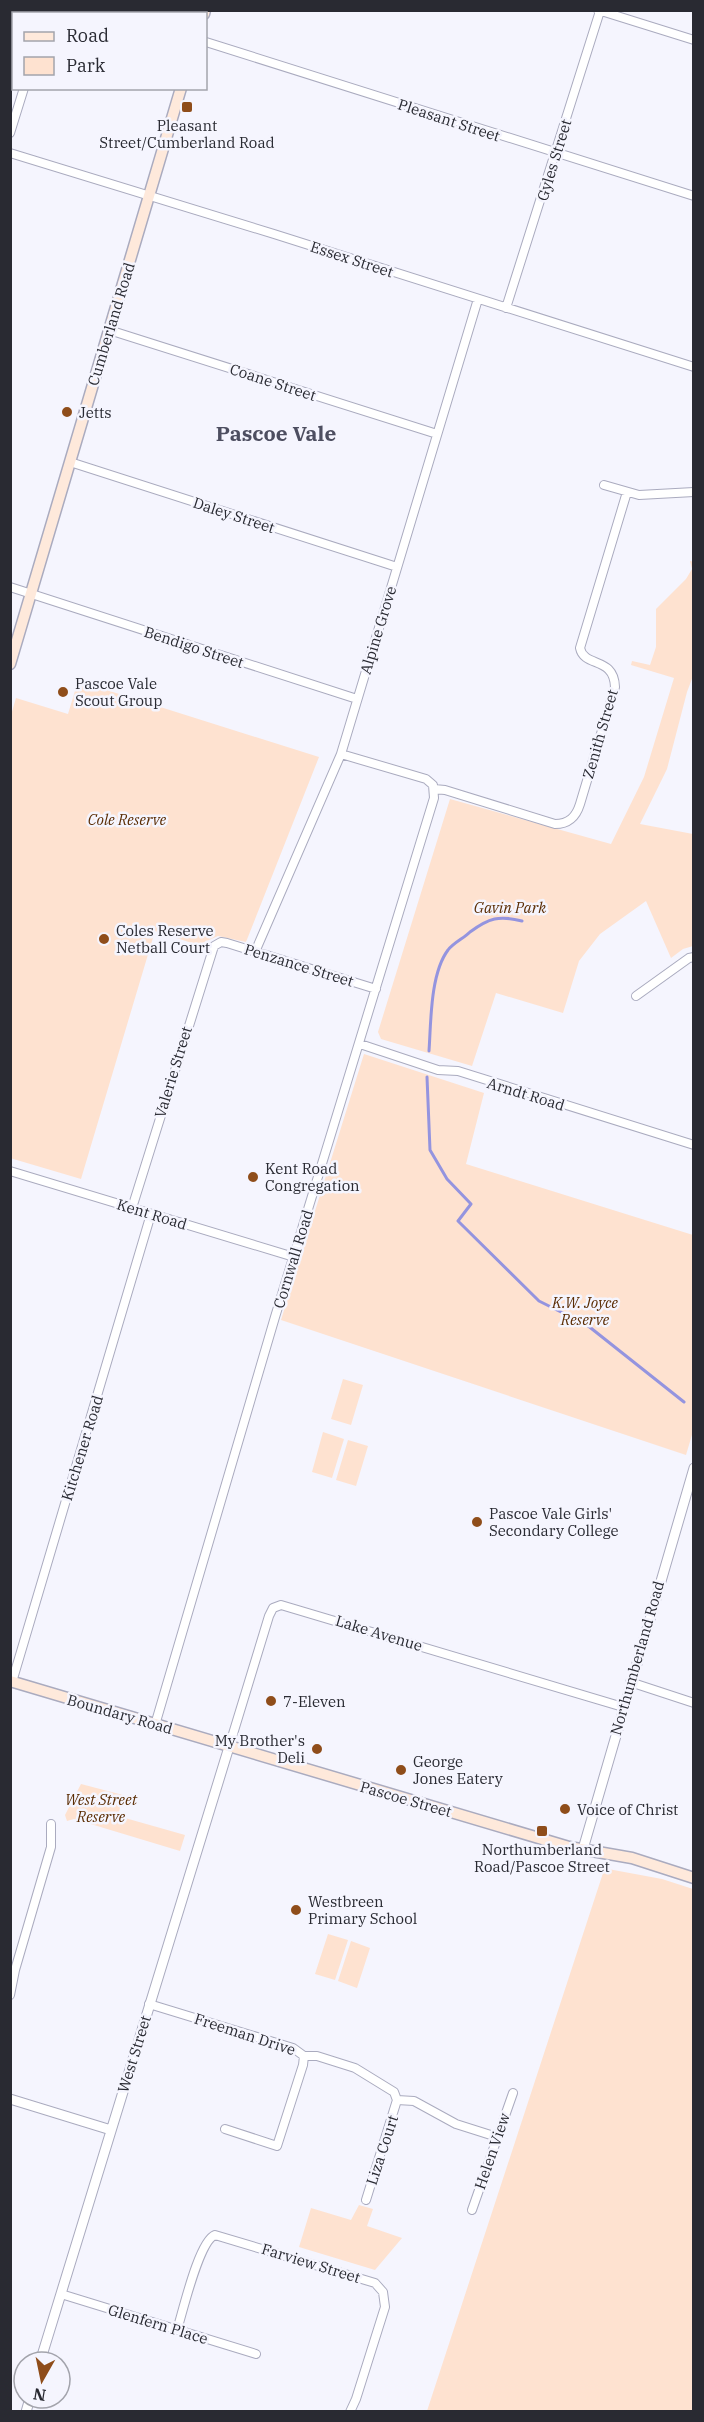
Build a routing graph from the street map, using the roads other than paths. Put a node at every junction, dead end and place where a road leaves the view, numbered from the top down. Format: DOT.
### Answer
graph roads {
  1 [pos="599,11"];
  2 [pos="693,40"];
  3 [pos="207,42"];
  4 [pos="23,90"];
  5 [pos="181,90"];
  6 [pos="10,133"];
  7 [pos="10,153"];
  8 [pos="556,153"];
  9 [pos="150,195"];
  10 [pos="693,196"];
  11 [pos="478,299"];
  12 [pos="506,308"];
  13 [pos="110,330"];
  14 [pos="693,367"];
  15 [pos="437,434"];
  16 [pos="70,462"];
  17 [pos="604,485"];
  18 [pos="627,492"];
  19 [pos="693,492"];
  20 [pos="397,567"];
  21 [pos="10,587"];
  22 [pos="31,594"];
  23 [pos="10,664"];
  24 [pos="357,699"];
  25 [pos="341,754"];
  26 [pos="434,789"];
  27 [pos="221,942"];
  28 [pos="255,952"];
  29 [pos="693,957"];
  30 [pos="376,988"];
  31 [pos="636,996"];
  32 [pos="360,1044"];
  33 [pos="693,1145"];
  34 [pos="12,1172"];
  35 [pos="10,1183"];
  36 [pos="132,1208"];
  37 [pos="152,1214"];
  38 [pos="294,1257"];
  39 [pos="693,1468"];
  40 [pos="11,1682"];
  41 [pos="630,1682"];
  42 [pos="693,1703"];
  43 [pos="623,1707"];
  44 [pos="155,1725"];
  45 [pos="229,1747"];
  46 [pos="51,1824"];
  47 [pos="583,1849"];
  48 [pos="693,1878"];
  49 [pos="10,1995"];
  50 [pos="149,2004"];
  51 [pos="304,2056"];
  52 [pos="513,2093"];
  53 [pos="10,2099"];
  54 [pos="397,2100"];
  55 [pos="225,2129"];
  56 [pos="111,2130"];
  57 [pos="497,2137"];
  58 [pos="366,2200"];
  59 [pos="472,2210"];
  60 [pos="61,2294"];
  61 [pos="177,2330"];
  62 [pos="44,2350"];
  63 [pos="255,2354"];
  64 [pos="350,2412"];
  1 -- 2 [label="street"];
  1 -- 8 [label="street, Gyles Street"];
  3 -- 8 [label="street, Pleasant Street"];
  4 -- 6 [label="street"];
  5 -- 9 [label="main road, Cumberland Road"];
  7 -- 9 [label="street, Essex Street"];
  8 -- 10 [label="street, Pleasant Street"];
  8 -- 12 [label="street, Gyles Street"];
  9 -- 11 [label="street, Essex Street"];
  9 -- 13 [label="main road, Cumberland Road"];
  11 -- 12 [label="street, Essex Street"];
  11 -- 15 [label="street, Alpine Grove"];
  12 -- 14 [label="street, Essex Street"];
  13 -- 15 [label="street, Coane Street"];
  13 -- 16 [label="main road, Cumberland Road"];
  15 -- 20 [label="street, Alpine Grove"];
  16 -- 20 [label="street, Daley Street"];
  16 -- 22 [label="main road, Cumberland Road"];
  17 -- 18 [label="street"];
  18 -- 19 [label="street"];
  18 -- 26 [label="street, Zenith Street"];
  20 -- 24 [label="street, Alpine Grove"];
  21 -- 22 [label="street, Bendigo Street"];
  22 -- 23 [label="main road, Cumberland Road"];
  22 -- 24 [label="street, Bendigo Street"];
  24 -- 25 [label="street, Alpine Grove"];
  25 -- 26 [label="street"];
  25 -- 28 [label="street, Alpine Grove"];
  26 -- 30 [label="street, Cornwall Road"];
  27 -- 28 [label="street, Penzance Street"];
  27 -- 36 [label="street, Valerie Street"];
  28 -- 30 [label="street, Penzance Street"];
  29 -- 31 [label="street"];
  30 -- 32 [label="street, Cornwall Road"];
  32 -- 33 [label="street, Arndt Road"];
  32 -- 38 [label="street, Cornwall Road"];
  34 -- 35 [label="street"];
  34 -- 36 [label="street, Kent Road"];
  36 -- 37 [label="street, Kent Road"];
  37 -- 38 [label="street, Kent Road"];
  37 -- 40 [label="street, Kitchener Road"];
  38 -- 44 [label="street, Cornwall Road"];
  39 -- 41 [label="street, Northumberland Road"];
  40 -- 44 [label="main road, Boundary Road"];
  41 -- 42 [label="street"];
  41 -- 43 [label="street, Northumberland Road"];
  43 -- 45 [label="street, Lake Avenue"];
  43 -- 47 [label="street, Northumberland Road"];
  44 -- 45 [label="main road, Boundary Road"];
  45 -- 47 [label="main road, Pascoe Street"];
  45 -- 50 [label="street, West Street"];
  46 -- 49 [label="street"];
  47 -- 48 [label="main road, Pascoe Street"];
  50 -- 51 [label="street, Freeman Drive"];
  50 -- 56 [label="street, West Street"];
  51 -- 54 [label="street, Freeman Drive"];
  51 -- 55 [label="street"];
  52 -- 57 [label="street, Helen View"];
  53 -- 56 [label="street"];
  54 -- 57 [label="street, Freeman Drive"];
  54 -- 58 [label="street, Liza Court"];
  56 -- 60 [label="street, West Street"];
  57 -- 59 [label="street, Helen View"];
  60 -- 61 [label="street, Glenfern Place"];
  60 -- 62 [label="street, West Street"];
  61 -- 63 [label="street, Glenfern Place"];
  61 -- 64 [label="street, Farview Street"];
}
